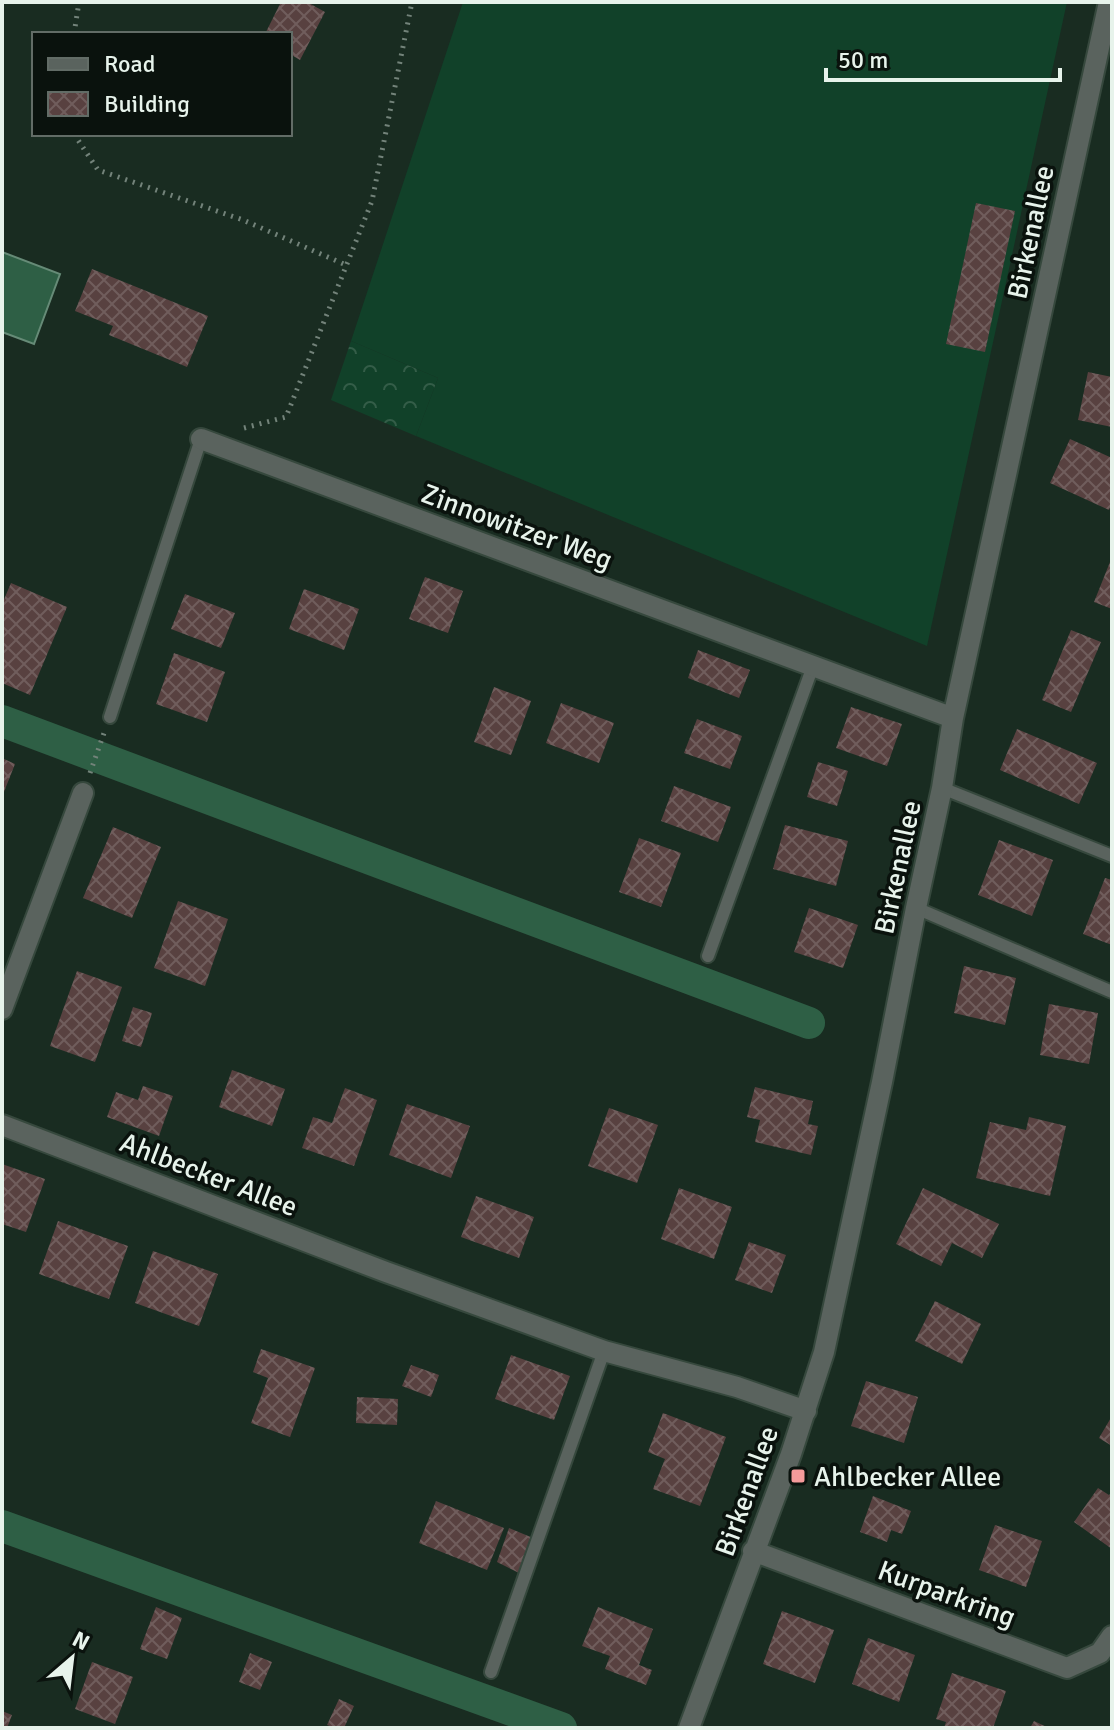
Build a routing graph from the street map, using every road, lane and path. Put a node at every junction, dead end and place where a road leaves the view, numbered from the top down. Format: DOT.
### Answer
graph roads {
  1 [pos="79,2"];
  2 [pos="412,2"];
  3 [pos="1109,2"];
  4 [pos="74,32"];
  5 [pos="75,136"];
  6 [pos="346,265"];
  7 [pos="243,428"];
  8 [pos="201,439"];
  9 [pos="813,666"];
  10 [pos="110,717"];
  11 [pos="953,718"];
  12 [pos="942,788"];
  13 [pos="83,793"];
  14 [pos="1112,856"];
  15 [pos="916,908"];
  16 [pos="708,956"];
  17 [pos="1112,992"];
  18 [pos="2,1009"];
  19 [pos="2,1125"];
  20 [pos="604,1351"];
  21 [pos="806,1411"];
  22 [pos="753,1551"];
  23 [pos="1112,1636"];
  24 [pos="491,1672"];
  25 [pos="689,1728"];
  1 -- 4 [label="path"];
  2 -- 6 [label="path"];
  3 -- 11 [label="street, Birkenallee"];
  5 -- 6 [label="path"];
  6 -- 7 [label="path"];
  8 -- 9 [label="street, Zinnowitzer Weg"];
  8 -- 10 [label="lane"];
  9 -- 11 [label="street, Zinnowitzer Weg"];
  9 -- 16 [label="lane"];
  10 -- 13 [label="path"];
  11 -- 12 [label="street, Birkenallee"];
  12 -- 14 [label="lane"];
  12 -- 15 [label="street, Birkenallee"];
  13 -- 18 [label="street"];
  15 -- 17 [label="lane"];
  15 -- 21 [label="street, Birkenallee"];
  19 -- 20 [label="street, Ahlbecker Allee"];
  20 -- 21 [label="street, Ahlbecker Allee"];
  20 -- 24 [label="lane"];
  21 -- 22 [label="street, Birkenallee"];
  22 -- 23 [label="street, Kurparkring"];
  22 -- 25 [label="street, Birkenallee"];
}
